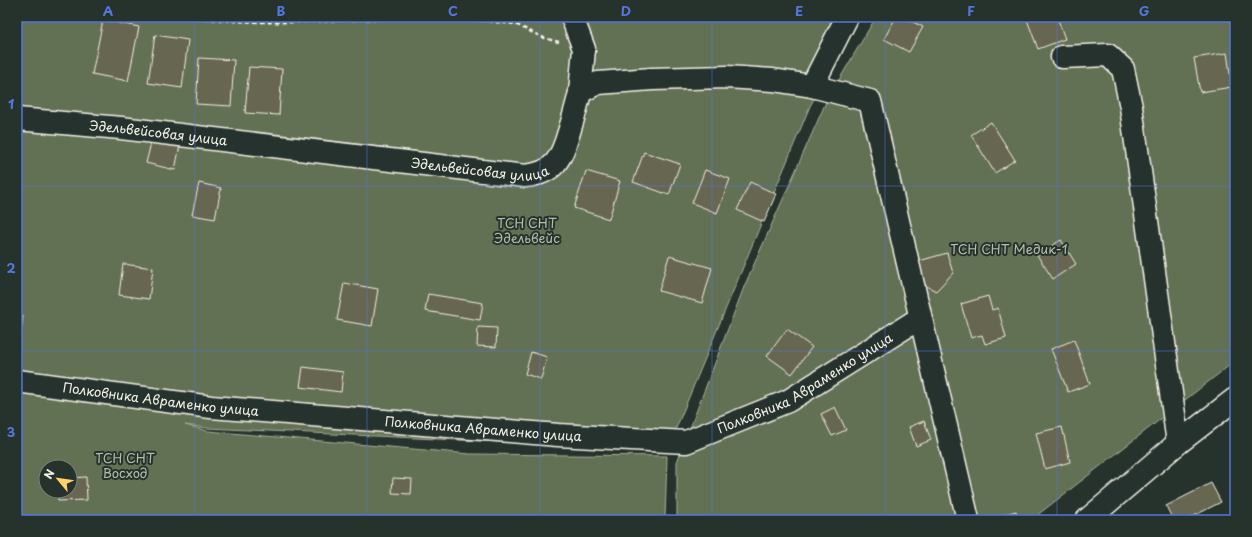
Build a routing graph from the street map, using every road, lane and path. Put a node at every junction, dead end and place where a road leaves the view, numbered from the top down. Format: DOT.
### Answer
graph roads {
  1 [pos="191,17"];
  2 [pos="420,17"];
  3 [pos="446,17"];
  4 [pos="572,17"];
  5 [pos="847,17"];
  6 [pos="584,49"];
  7 [pos="1062,57"];
  8 [pos="812,86"];
  9 [pos="580,92"];
  10 [pos="17,119"];
  11 [pos="920,318"];
  12 [pos="17,381"];
  13 [pos="1235,399"];
  14 [pos="1178,443"];
  15 [pos="968,520"];
  16 [pos="1087,520"];
  1 -- 2 [label="path"];
  3 -- 6 [label="path"];
  4 -- 6 [label="street"];
  5 -- 8 [label="street"];
  6 -- 9 [label="street, Эдельвейсовая улица"];
  7 -- 14 [label="street"];
  8 -- 9 [label="street"];
  8 -- 11 [label="street"];
  9 -- 10 [label="street, Эдельвейсовая улица"];
  11 -- 12 [label="street, Полковника Авраменко улица"];
  11 -- 15 [label="street"];
  13 -- 14 [label="street"];
  14 -- 16 [label="street"];
}
